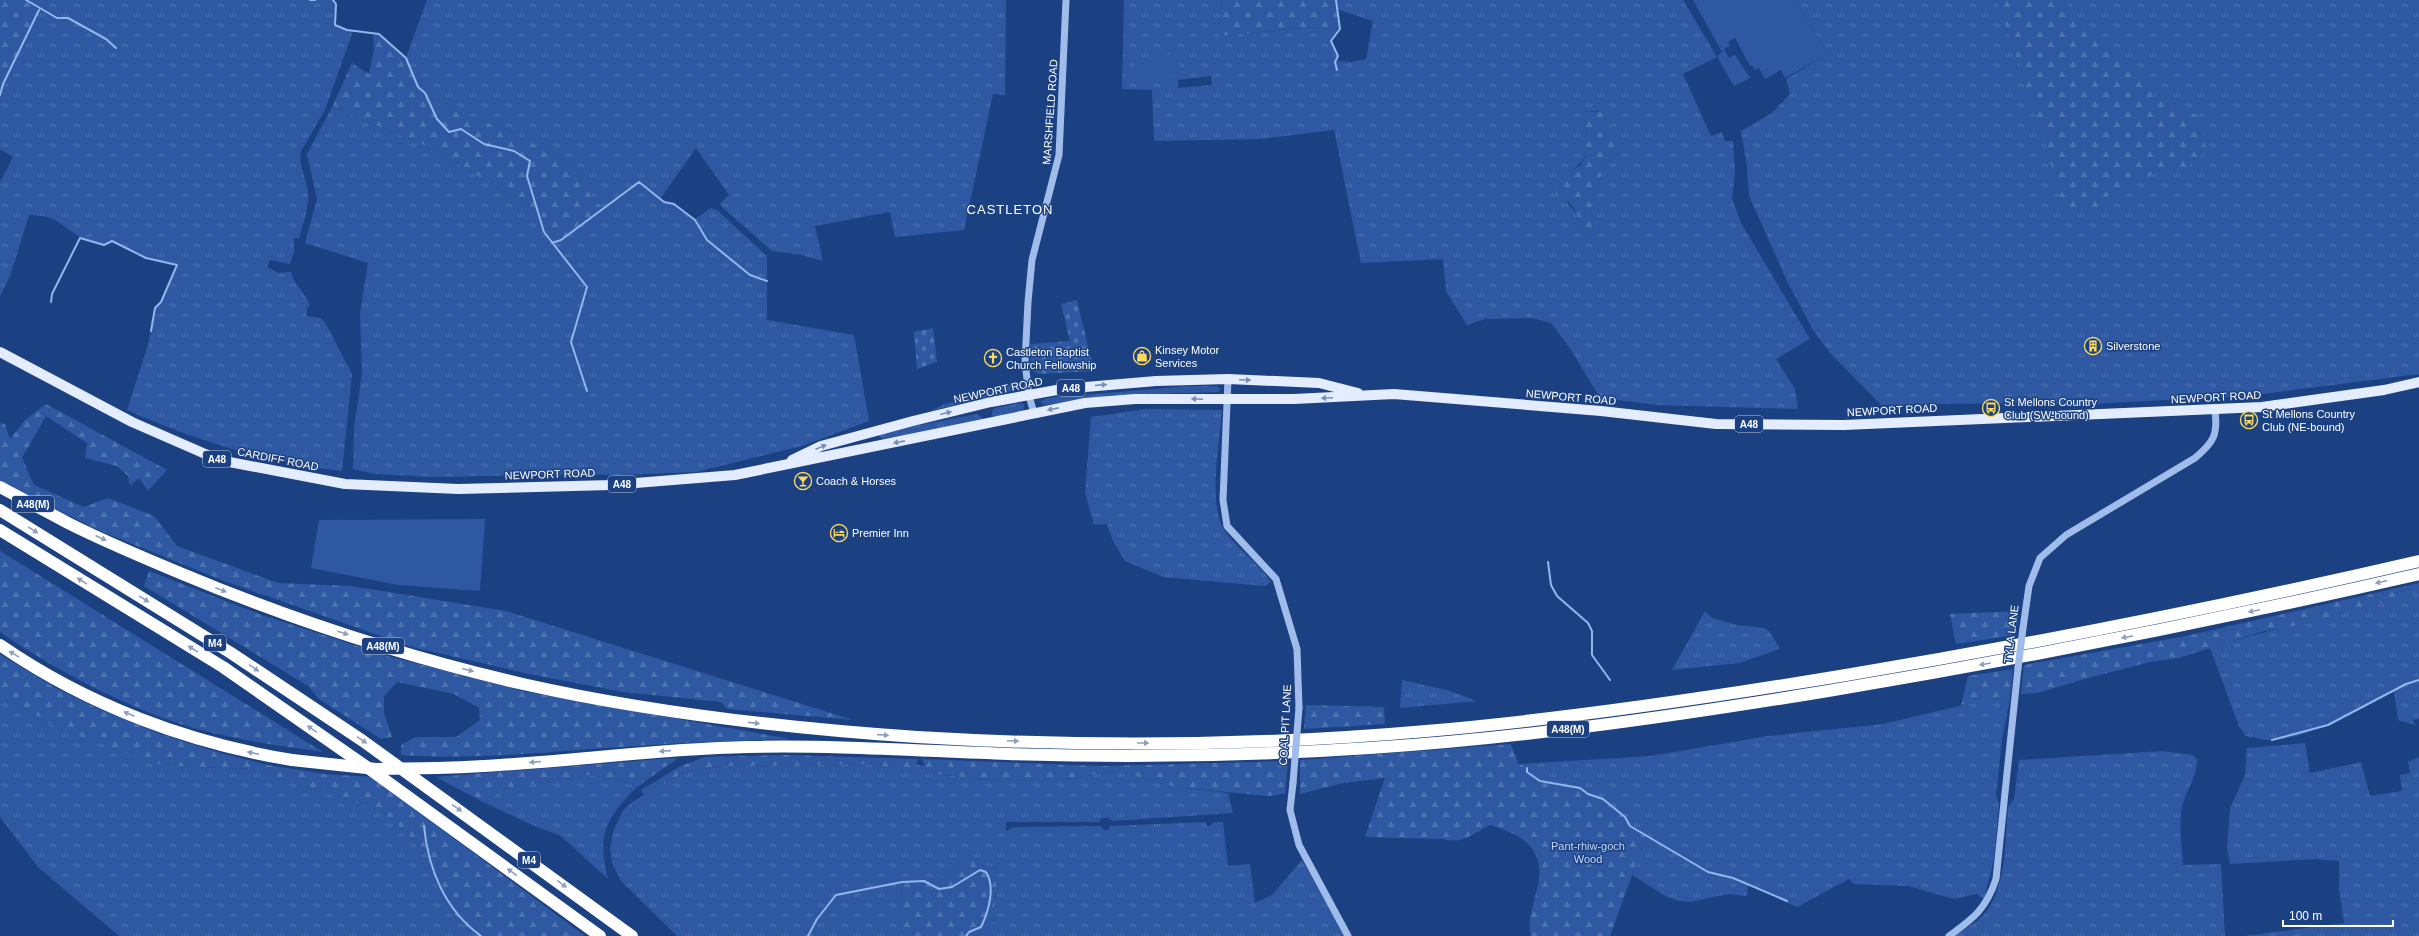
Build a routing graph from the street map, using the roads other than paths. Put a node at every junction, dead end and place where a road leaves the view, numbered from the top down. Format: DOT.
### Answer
graph roads {
  1 [pos="1066,0"];
  2 [pos="0,352"];
  3 [pos="1228,379"];
  4 [pos="2419,382"];
  5 [pos="1366,395"];
  6 [pos="1029,396"];
  7 [pos="1228,400"];
  8 [pos="2215,410"];
  9 [pos="1034,413"];
  10 [pos="785,464"];
  11 [pos="0,487"];
  12 [pos="458,489"];
  13 [pos="0,493"];
  14 [pos="0,510"];
  15 [pos="66,522"];
  16 [pos="0,530"];
  17 [pos="2419,561"];
  18 [pos="2419,574"];
  19 [pos="0,645"];
  20 [pos="600,936"];
  21 [pos="632,936"];
  22 [pos="1348,936"];
  23 [pos="1948,936"];
  1 -- 6 [label="street, MARSHFIELD ROAD"];
  2 -- 12 [label="main road, CARDIFF ROAD / A48"];
  3 -- 5 [label="main road, NEWPORT ROAD / A48, one-way"];
  6 -- 3 [label="main road, NEWPORT ROAD / A48, one-way"];
  3 -- 7 [label="street, COAL PIT LANE"];
  4 -- 8 [label="main road, NEWPORT ROAD / A48"];
  5 -- 7 [label="main road, NEWPORT ROAD / A48, one-way"];
  5 -- 8 [label="main road, NEWPORT ROAD / A48"];
  6 -- 9 [label="street, MARSHFIELD ROAD"];
  10 -- 6 [label="main road, NEWPORT ROAD / A48, one-way"];
  7 -- 9 [label="main road, NEWPORT ROAD / A48, one-way"];
  7 -- 22 [label="street, COAL PIT LANE, bridge"];
  8 -- 23 [label="street, TYLA LANE, bridge"];
  9 -- 10 [label="main road, NEWPORT ROAD / A48, one-way"];
  10 -- 12 [label="main road, NEWPORT ROAD / A48"];
  11 -- 15 [label="highway, A48(M)"];
  13 -- 15 [label="highway, A48(M)"];
  14 -- 21 [label="highway, M4, one-way"];
  15 -- 17 [label="highway, A48(M), one-way"];
  20 -- 16 [label="highway, M4, one-way"];
  18 -- 19 [label="highway, A48(M), one-way, bridge"];
}
